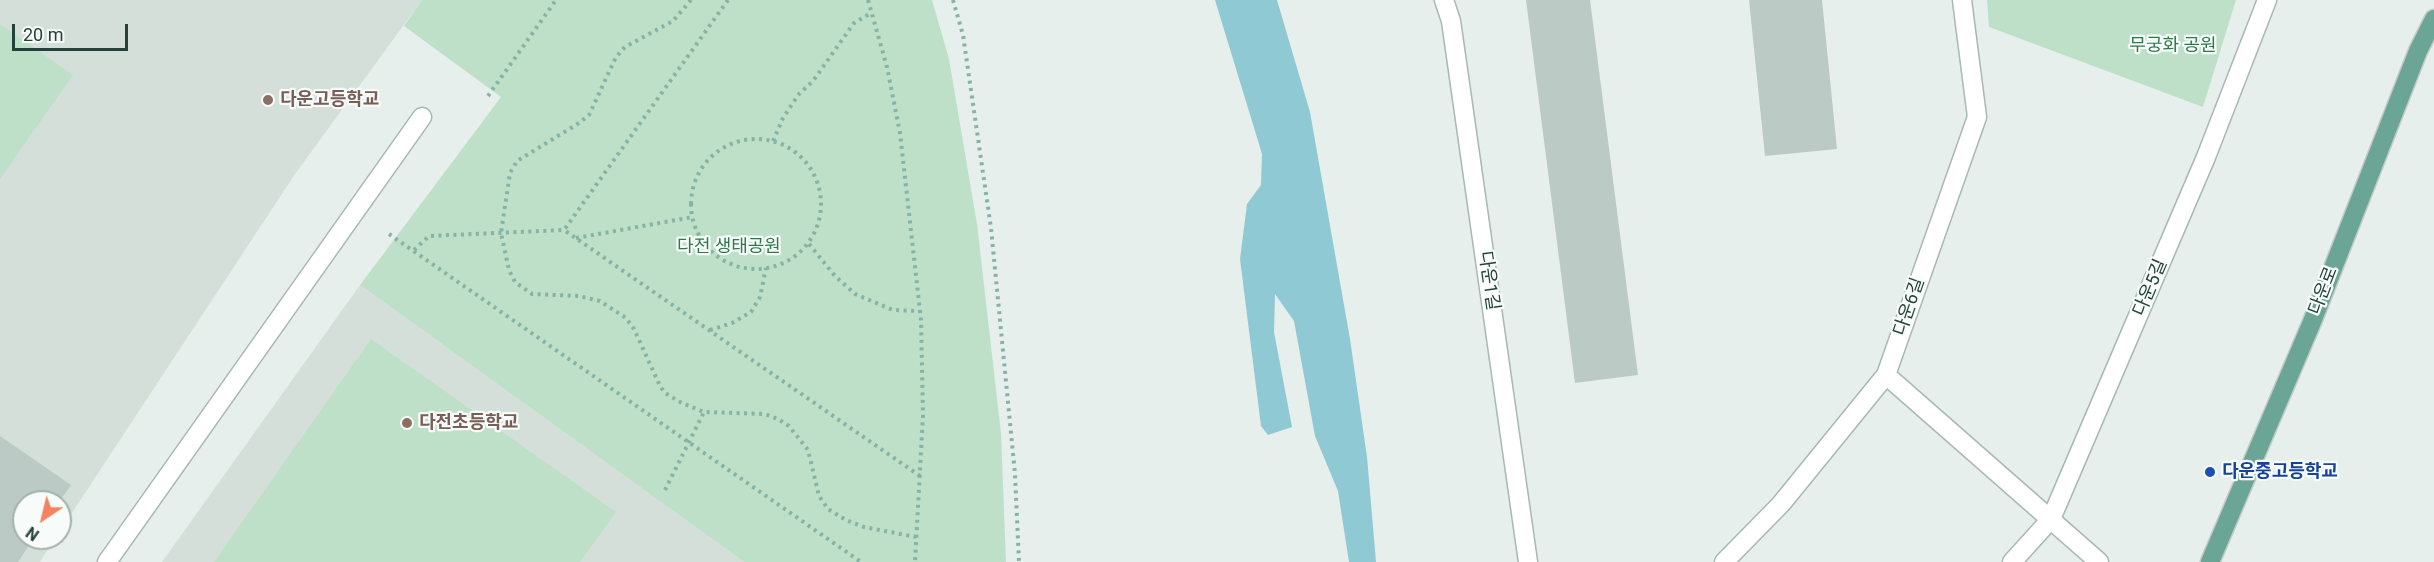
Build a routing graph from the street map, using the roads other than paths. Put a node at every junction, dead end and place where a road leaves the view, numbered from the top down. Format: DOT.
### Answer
graph roads {
  1 [pos="1444,0"];
  2 [pos="1962,0"];
  3 [pos="2267,0"];
  4 [pos="2434,19"];
  5 [pos="422,117"];
  6 [pos="1886,375"];
  7 [pos="2051,519"];
  8 [pos="107,562"];
  9 [pos="1528,562"];
  10 [pos="1724,562"];
  11 [pos="2012,562"];
  12 [pos="2099,562"];
  13 [pos="2210,562"];
  1 -- 9 [label="street, 다운1길"];
  2 -- 6 [label="street, 다운6길"];
  3 -- 7 [label="street, 다운5길"];
  4 -- 13 [label="main road, 다운로"];
  5 -- 8 [label="street"];
  6 -- 7 [label="street"];
  6 -- 10 [label="street, 다운6길"];
  7 -- 11 [label="street, 다운5길"];
  7 -- 12 [label="street"];
}
